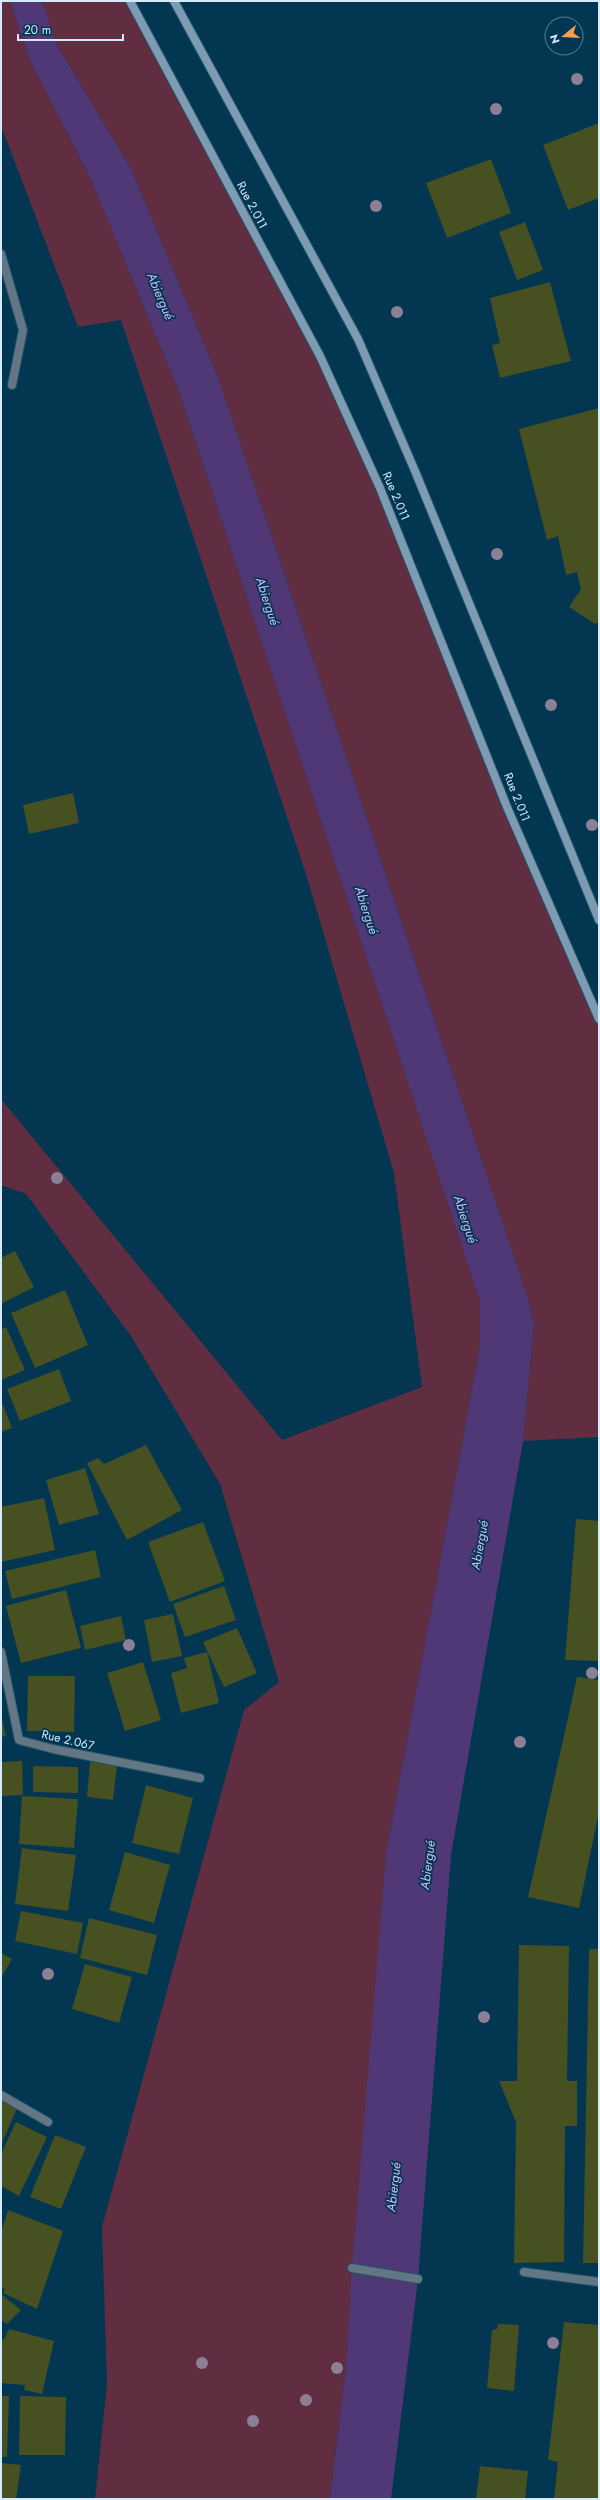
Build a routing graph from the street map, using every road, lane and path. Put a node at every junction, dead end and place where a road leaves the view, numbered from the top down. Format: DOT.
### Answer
graph roads {
  1 [pos="130,1"];
  2 [pos="174,1"];
  3 [pos="1,254"];
  4 [pos="12,385"];
  5 [pos="599,920"];
  6 [pos="599,1020"];
  7 [pos="1,1652"];
  8 [pos="200,1778"];
  9 [pos="1,2095"];
  10 [pos="48,2122"];
  11 [pos="352,2268"];
  12 [pos="524,2272"];
  13 [pos="418,2279"];
  14 [pos="599,2282"];
  1 -- 6 [label="street, Rue 2.011"];
  2 -- 5 [label="street"];
  3 -- 4 [label="street"];
  7 -- 8 [label="street, Rue 2.067"];
  9 -- 10 [label="street"];
  11 -- 13 [label="street"];
  12 -- 14 [label="street"];
}
